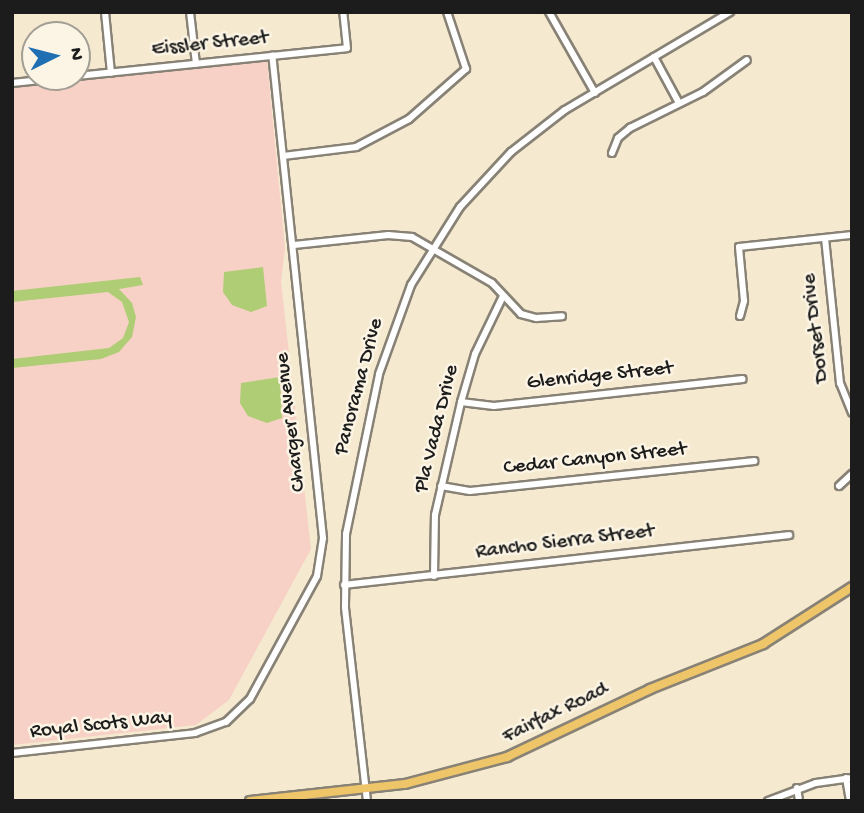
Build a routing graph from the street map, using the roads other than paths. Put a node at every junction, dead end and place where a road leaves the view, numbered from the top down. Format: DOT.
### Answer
graph roads {
  1 [pos="105,12"];
  2 [pos="190,12"];
  3 [pos="343,12"];
  4 [pos="447,12"];
  5 [pos="549,12"];
  6 [pos="730,12"];
  7 [pos="272,56"];
  8 [pos="654,57"];
  9 [pos="747,60"];
  10 [pos="196,64"];
  11 [pos="111,73"];
  12 [pos="91,75"];
  13 [pos="595,93"];
  14 [pos="679,103"];
  15 [pos="612,153"];
  16 [pos="284,156"];
  17 [pos="852,235"];
  18 [pos="825,238"];
  19 [pos="294,245"];
  20 [pos="433,245"];
  21 [pos="503,296"];
  22 [pos="562,316"];
  23 [pos="740,316"];
  24 [pos="743,379"];
  25 [pos="461,402"];
  26 [pos="852,413"];
  27 [pos="754,461"];
  28 [pos="852,474"];
  29 [pos="442,486"];
  30 [pos="839,486"];
  31 [pos="789,535"];
  32 [pos="434,576"];
  33 [pos="344,585"];
  34 [pos="852,587"];
  35 [pos="193,734"];
  36 [pos="12,753"];
  37 [pos="849,778"];
  38 [pos="365,788"];
  39 [pos="797,788"];
  40 [pos="250,801"];
  41 [pos="367,801"];
  42 [pos="768,801"];
  43 [pos="799,801"];
  44 [pos="850,801"];
  1 -- 11 [label="street"];
  2 -- 10 [label="street"];
  3 -- 7 [label="street, Eissler Street"];
  4 -- 16 [label="street"];
  5 -- 13 [label="street"];
  6 -- 8 [label="street, Panorama Drive"];
  7 -- 10 [label="street, Eissler Street"];
  7 -- 16 [label="street, Charger Avenue"];
  8 -- 13 [label="street, Panorama Drive"];
  8 -- 14 [label="street"];
  9 -- 14 [label="street"];
  10 -- 11 [label="street, Eissler Street"];
  11 -- 12 [label="street, Eissler Street"];
  13 -- 20 [label="street, Panorama Drive"];
  14 -- 15 [label="street"];
  16 -- 19 [label="street, Charger Avenue"];
  17 -- 18 [label="street"];
  18 -- 23 [label="street"];
  18 -- 26 [label="street, Dorset Drive"];
  19 -- 20 [label="street"];
  19 -- 35 [label="street, Charger Avenue"];
  20 -- 21 [label="street"];
  20 -- 33 [label="street, Panorama Drive"];
  21 -- 22 [label="street"];
  21 -- 25 [label="street, Pla Vada Drive"];
  24 -- 25 [label="street, Glenridge Street"];
  25 -- 29 [label="street, Pla Vada Drive"];
  27 -- 29 [label="street, Cedar Canyon Street"];
  28 -- 30 [label="street"];
  29 -- 32 [label="street, Pla Vada Drive"];
  31 -- 32 [label="street, Rancho Sierra Street"];
  32 -- 33 [label="street, Rancho Sierra Street"];
  33 -- 38 [label="street, Panorama Drive"];
  34 -- 38 [label="main road, Fairfax Road"];
  35 -- 36 [label="street, Royal Scots Way"];
  37 -- 39 [label="street"];
  37 -- 44 [label="street"];
  38 -- 40 [label="main road, Fairfax Road"];
  38 -- 41 [label="street, Panorama Drive"];
  39 -- 42 [label="street"];
  39 -- 43 [label="street"];
}
